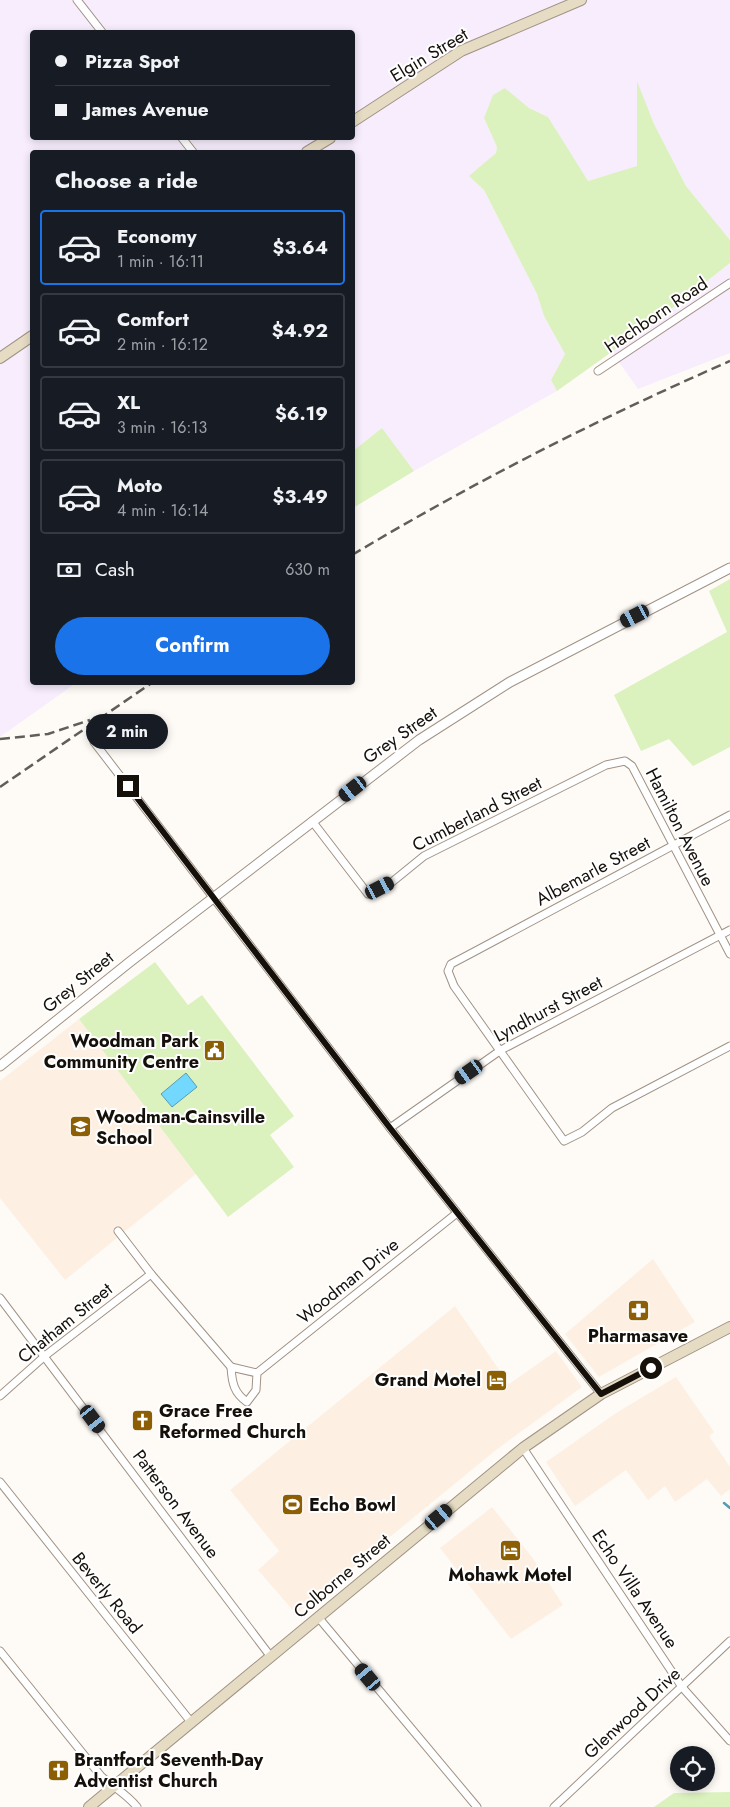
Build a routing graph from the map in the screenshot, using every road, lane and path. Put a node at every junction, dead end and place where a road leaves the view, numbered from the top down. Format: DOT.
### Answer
graph roads {
  1 [pos="77,0"];
  2 [pos="582,0"];
  3 [pos="100,30"];
  4 [pos="355,120"];
  5 [pos="184,140"];
  6 [pos="327,140"];
  7 [pos="191,150"];
  8 [pos="310,150"];
  9 [pos="730,284"];
  10 [pos="30,337"];
  11 [pos="0,358"];
  12 [pos="598,371"];
  13 [pos="730,568"];
  14 [pos="94,742"];
  15 [pos="632,766"];
  16 [pos="730,815"];
  17 [pos="312,821"];
  18 [pos="672,846"];
  19 [pos="213,898"];
  20 [pos="730,930"];
  21 [pos="721,936"];
  22 [pos="730,954"];
  23 [pos="730,1046"];
  24 [pos="500,1050"];
  25 [pos="0,1066"];
  26 [pos="390,1128"];
  27 [pos="457,1213"];
  28 [pos="118,1231"];
  29 [pos="151,1274"];
  30 [pos="0,1298"];
  31 [pos="730,1327"];
  32 [pos="46,1355"];
  33 [pos="231,1367"];
  34 [pos="257,1372"];
  35 [pos="601,1394"];
  36 [pos="0,1396"];
  37 [pos="523,1448"];
  38 [pos="0,1482"];
  39 [pos="318,1617"];
  40 [pos="730,1641"];
  41 [pos="0,1651"];
  42 [pos="271,1656"];
  43 [pos="682,1687"];
  44 [pos="191,1722"];
  45 [pos="730,1741"];
  46 [pos="114,1788"];
  47 [pos="89,1807"];
  48 [pos="137,1807"];
  49 [pos="477,1807"];
  50 [pos="554,1807"];
  1 -- 3 [label="street"];
  2 -- 4 [label="main road, Elgin Street"];
  5 -- 7 [label="street"];
  6 -- 8 [label="main road"];
  9 -- 12 [label="street, Hachborn Road"];
  10 -- 11 [label="main road"];
  13 -- 17 [label="street, Grey Street"];
  14 -- 19 [label="street"];
  15 -- 17 [label="street, Cumberland Street"];
  15 -- 18 [label="street, Hamilton Avenue"];
  16 -- 18 [label="street, Albemarle Street"];
  17 -- 19 [label="street, Grey Street"];
  18 -- 21 [label="street, Hamilton Avenue"];
  18 -- 24 [label="street, Albemarle Street"];
  19 -- 25 [label="street, Grey Street"];
  19 -- 26 [label="street"];
  20 -- 21 [label="street, Lyndhurst Street"];
  21 -- 22 [label="street, Hamilton Avenue"];
  21 -- 24 [label="street, Lyndhurst Street"];
  23 -- 24 [label="street"];
  24 -- 26 [label="street, Lyndhurst Street"];
  26 -- 27 [label="street"];
  27 -- 34 [label="street, Woodman Drive"];
  27 -- 35 [label="street"];
  28 -- 29 [label="street"];
  29 -- 32 [label="street, Chatham Street"];
  29 -- 33 [label="street"];
  30 -- 32 [label="street, Patterson Avenue"];
  31 -- 35 [label="main road, Colborne Street"];
  32 -- 36 [label="street, Chatham Street"];
  32 -- 42 [label="street, Patterson Avenue"];
  33 -- 34 [label="street"];
  33 -- 34 [label="street"];
  35 -- 37 [label="main road, Colborne Street"];
  37 -- 39 [label="main road, Colborne Street"];
  37 -- 43 [label="street, Echo Villa Avenue"];
  38 -- 44 [label="street, Beverly Road"];
  39 -- 42 [label="main road, Colborne Street"];
  39 -- 49 [label="street"];
  40 -- 43 [label="street, Glenwood Drive"];
  41 -- 46 [label="street"];
  42 -- 44 [label="main road, Colborne Street"];
  43 -- 45 [label="street, Echo Villa Avenue"];
  43 -- 50 [label="street, Glenwood Drive"];
  44 -- 46 [label="main road, Colborne Street"];
  46 -- 47 [label="main road, Colborne Street"];
  46 -- 48 [label="street"];
}
